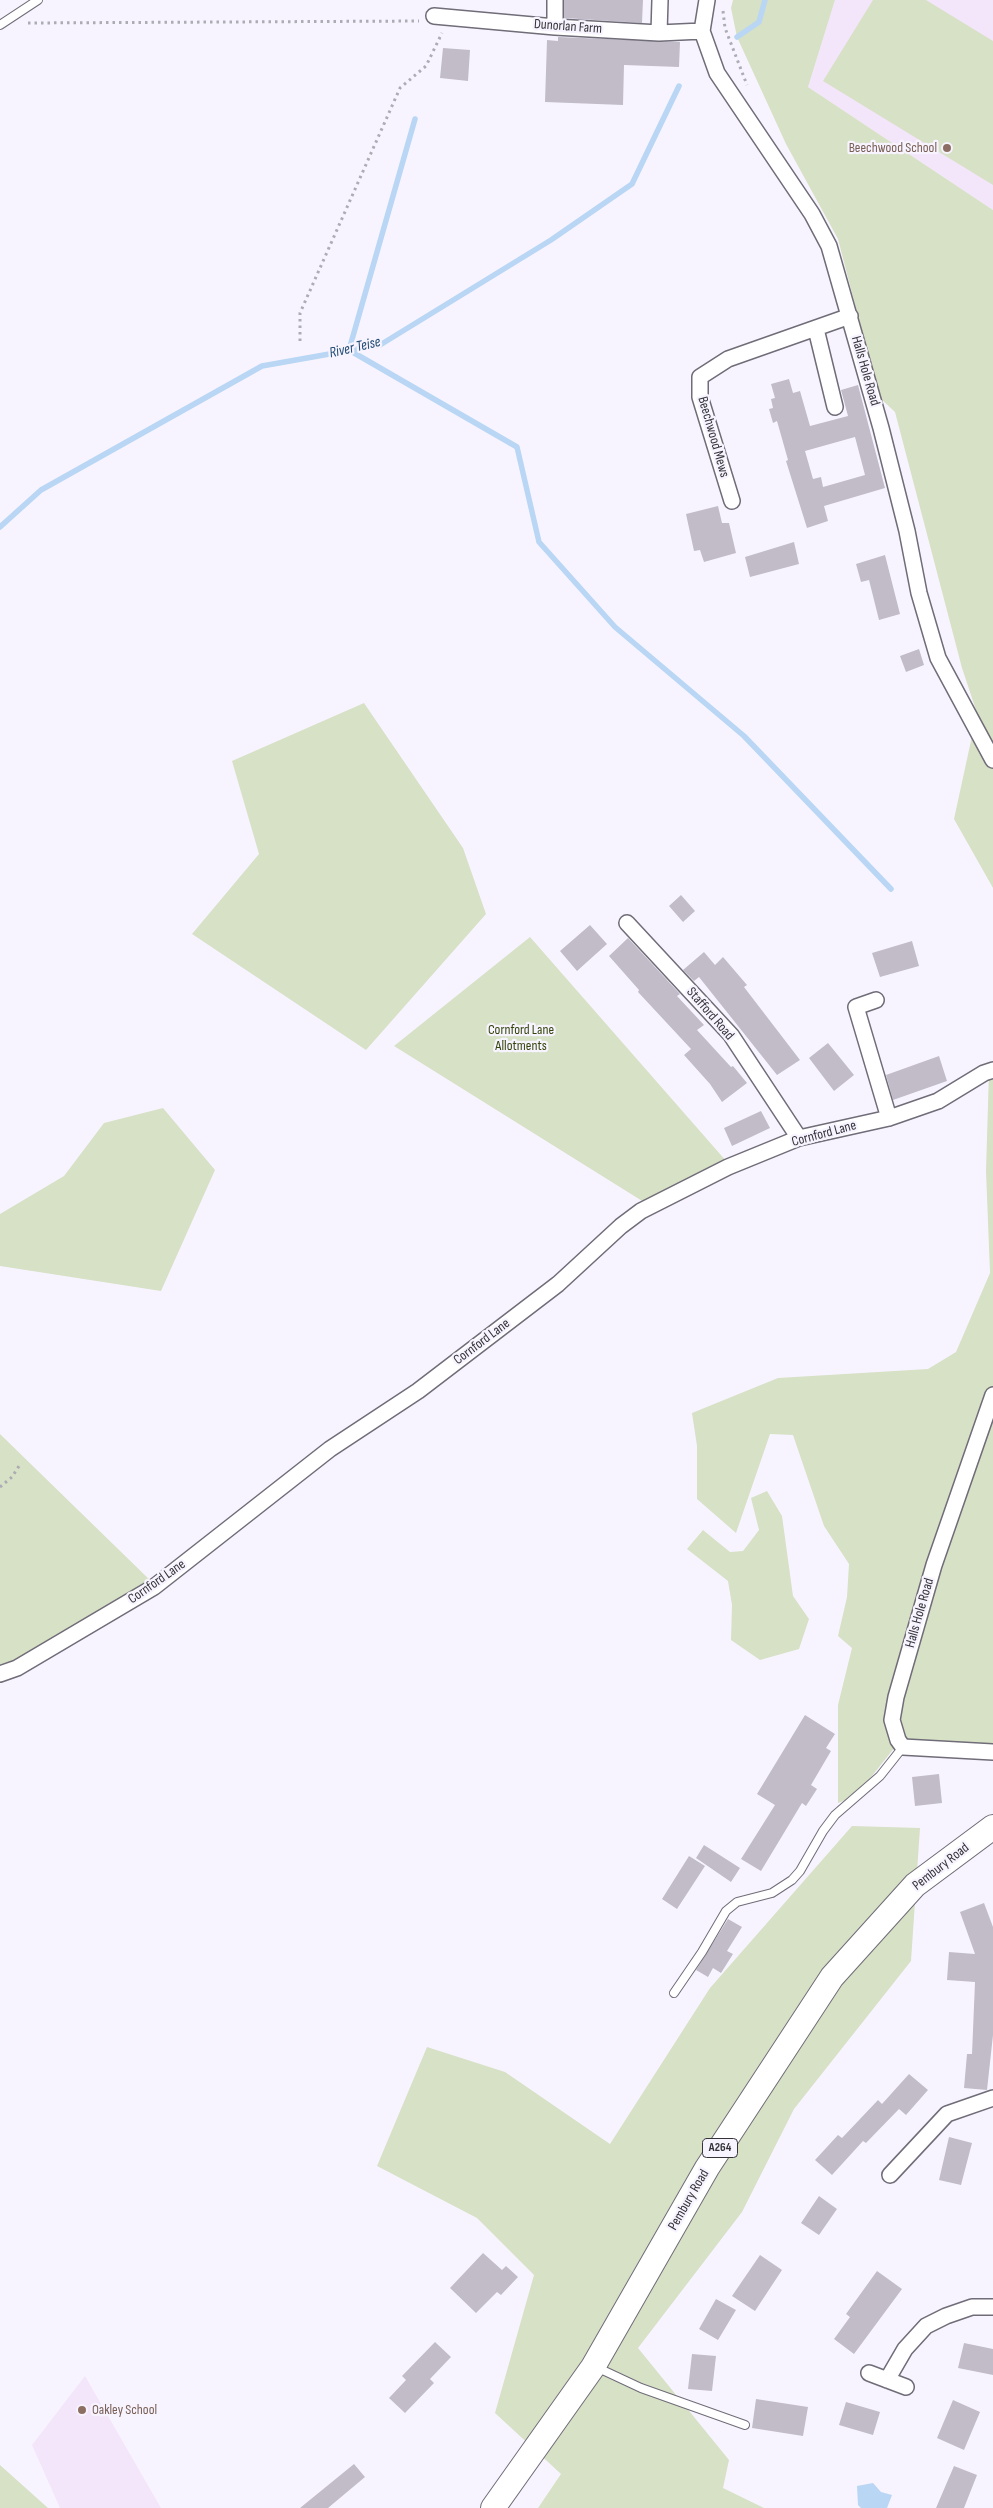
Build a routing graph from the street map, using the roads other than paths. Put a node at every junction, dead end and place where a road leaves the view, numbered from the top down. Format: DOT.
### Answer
graph roads {
  1 [pos="38,0"];
  2 [pos="555,0"];
  3 [pos="660,0"];
  4 [pos="707,0"];
  5 [pos="431,18"];
  6 [pos="1,24"];
  7 [pos="555,27"];
  8 [pos="702,31"];
  9 [pos="659,33"];
  10 [pos="850,316"];
  11 [pos="816,330"];
  12 [pos="835,407"];
  13 [pos="732,501"];
  14 [pos="993,760"];
  15 [pos="627,923"];
  16 [pos="876,1000"];
  17 [pos="993,1070"];
  18 [pos="889,1118"];
  19 [pos="799,1138"];
  20 [pos="993,1395"];
  21 [pos="0,1674"];
  22 [pos="903,1746"];
  23 [pos="993,1752"];
  24 [pos="993,1827"];
  25 [pos="674,1993"];
  26 [pos="993,2098"];
  27 [pos="890,2175"];
  28 [pos="993,2306"];
  29 [pos="593,2367"];
  30 [pos="869,2373"];
  31 [pos="887,2380"];
  32 [pos="906,2387"];
  33 [pos="745,2425"];
  34 [pos="493,2508"];
  1 -- 6 [label="lane"];
  2 -- 7 [label="street"];
  3 -- 9 [label="street"];
  4 -- 8 [label="street, Halls Hole Road"];
  5 -- 7 [label="street, Dunorlan Farm"];
  7 -- 9 [label="street, Dunorlan Farm"];
  8 -- 9 [label="street, Dunorlan Farm"];
  8 -- 10 [label="street, Halls Hole Road"];
  10 -- 11 [label="street, Beechwood Mews"];
  10 -- 14 [label="street, Halls Hole Road"];
  11 -- 12 [label="street"];
  11 -- 13 [label="street, Beechwood Mews"];
  15 -- 19 [label="street, Stafford Road"];
  16 -- 18 [label="street"];
  17 -- 18 [label="street, Cornford Lane"];
  18 -- 19 [label="street, Cornford Lane"];
  19 -- 21 [label="street, Cornford Lane"];
  20 -- 22 [label="street, Halls Hole Road"];
  22 -- 23 [label="street"];
  22 -- 25 [label="lane"];
  24 -- 29 [label="main road, Pembury Road / A264"];
  26 -- 27 [label="street"];
  28 -- 31 [label="street"];
  29 -- 33 [label="lane"];
  29 -- 34 [label="main road, Pembury Road / A264"];
  30 -- 31 [label="street"];
  31 -- 32 [label="street"];
}
